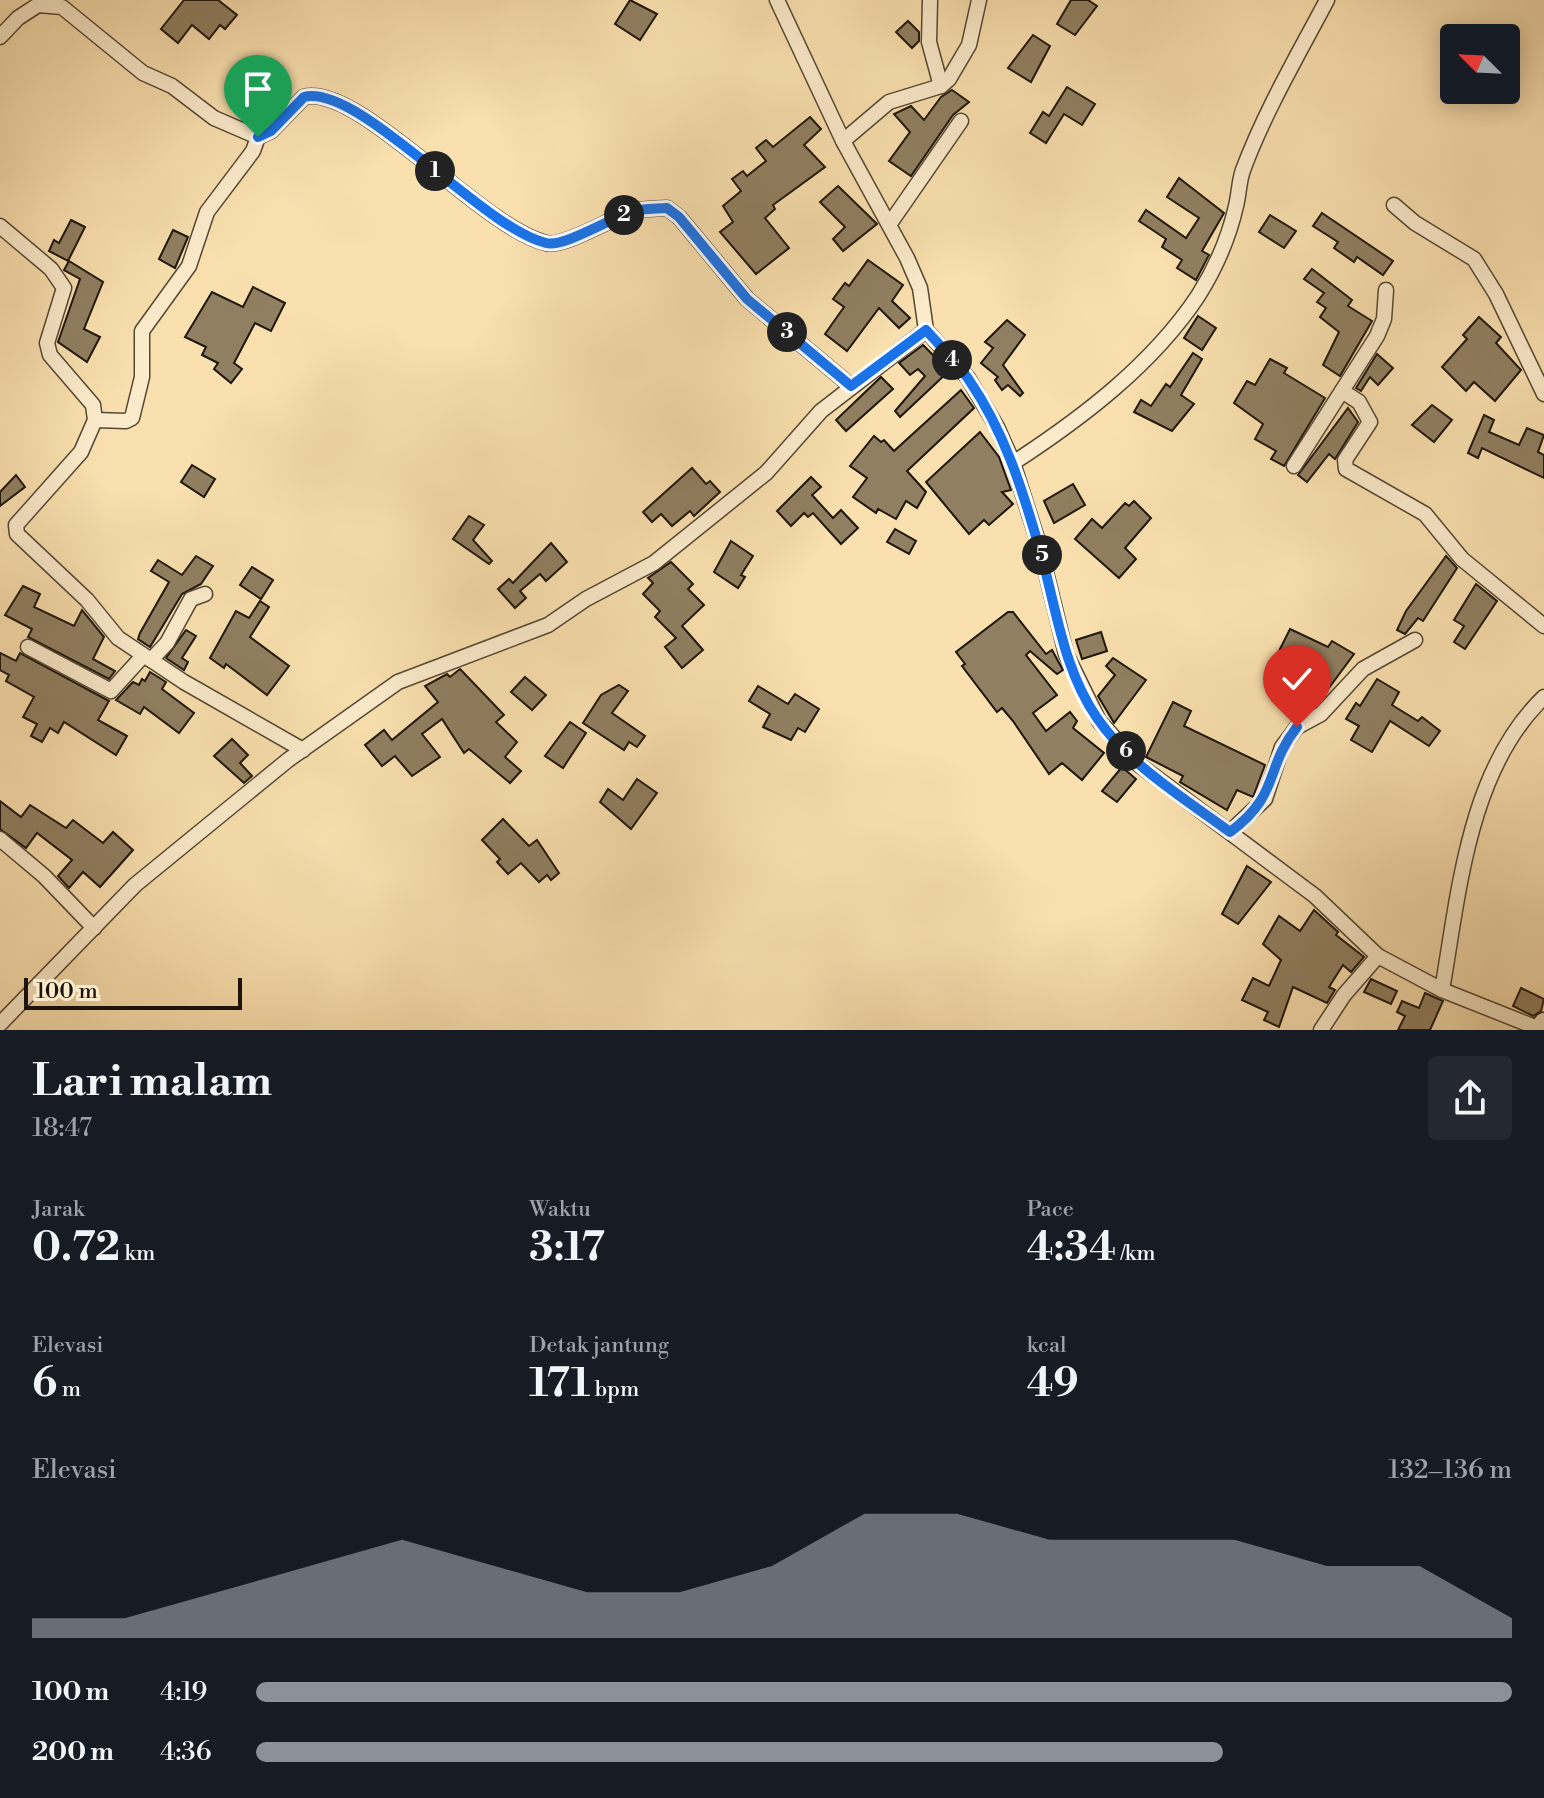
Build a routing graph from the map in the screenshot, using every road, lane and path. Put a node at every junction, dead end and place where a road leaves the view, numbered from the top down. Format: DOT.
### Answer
graph roads {
  1 [pos="777,0"];
  2 [pos="930,0"];
  3 [pos="979,0"];
  4 [pos="1327,0"];
  5 [pos="0,37"];
  6 [pos="941,86"];
  7 [pos="961,121"];
  8 [pos="258,137"];
  9 [pos="843,141"];
  10 [pos="1394,205"];
  11 [pos="891,222"];
  12 [pos="0,226"];
  13 [pos="1386,290"];
  14 [pos="926,330"];
  15 [pos="851,386"];
  16 [pos="1342,391"];
  17 [pos="1544,394"];
  18 [pos="95,420"];
  19 [pos="1013,463"];
  20 [pos="1294,466"];
  21 [pos="205,594"];
  22 [pos="1544,626"];
  23 [pos="1415,640"];
  24 [pos="28,647"];
  25 [pos="146,658"];
  26 [pos="1544,697"];
  27 [pos="303,750"];
  28 [pos="1230,832"];
  29 [pos="0,839"];
  30 [pos="94,928"];
  31 [pos="1378,956"];
  32 [pos="1442,990"];
  33 [pos="1544,1023"];
  34 [pos="0,1024"];
  35 [pos="1321,1030"];
  36 [pos="1540,1030"];
  1 -- 9 [label="street"];
  2 -- 6 [label="street"];
  3 -- 6 [label="street"];
  4 -- 19 [label="street"];
  5 -- 8 [label="street"];
  6 -- 9 [label="street"];
  7 -- 11 [label="street"];
  8 -- 15 [label="street"];
  8 -- 18 [label="street"];
  9 -- 11 [label="street"];
  10 -- 17 [label="street"];
  11 -- 14 [label="street"];
  12 -- 18 [label="street"];
  13 -- 16 [label="street"];
  14 -- 15 [label="street"];
  14 -- 19 [label="street"];
  15 -- 27 [label="street"];
  16 -- 20 [label="street"];
  16 -- 22 [label="street"];
  18 -- 25 [label="street"];
  19 -- 28 [label="street"];
  21 -- 25 [label="street"];
  23 -- 28 [label="street"];
  24 -- 25 [label="street"];
  25 -- 27 [label="street"];
  26 -- 32 [label="street"];
  27 -- 30 [label="street"];
  28 -- 31 [label="street"];
  29 -- 30 [label="street"];
  30 -- 34 [label="street"];
  31 -- 32 [label="street"];
  31 -- 35 [label="street"];
  32 -- 36 [label="street"];
  33 -- 36 [label="main road"];
}
